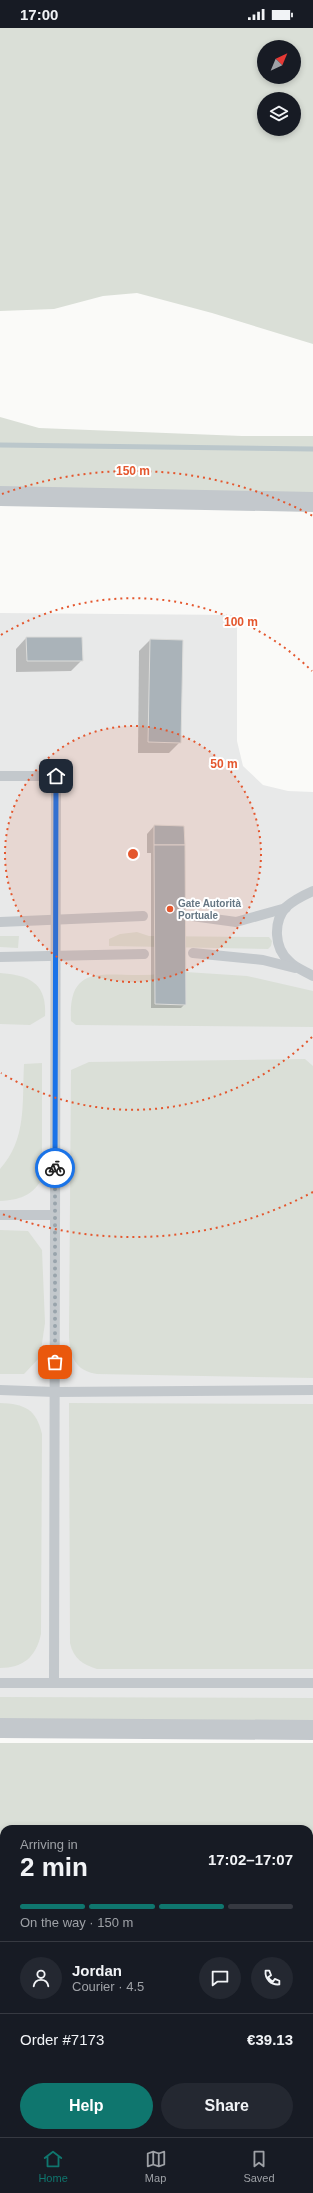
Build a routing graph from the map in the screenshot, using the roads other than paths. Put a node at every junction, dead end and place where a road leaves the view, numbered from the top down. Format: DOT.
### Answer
graph roads {
  1 [pos="0,496"];
  2 [pos="313,502"];
  3 [pos="0,776"];
  4 [pos="313,891"];
  5 [pos="286,908"];
  6 [pos="142,916"];
  7 [pos="192,916"];
  8 [pos="56,920"];
  9 [pos="0,922"];
  10 [pos="193,953"];
  11 [pos="144,954"];
  12 [pos="55,955"];
  13 [pos="0,957"];
  14 [pos="302,970"];
  15 [pos="313,976"];
  16 [pos="0,1215"];
  17 [pos="55,1215"];
  18 [pos="0,1390"];
  19 [pos="313,1390"];
  20 [pos="55,1392"];
  21 [pos="0,1683"];
  22 [pos="54,1683"];
  23 [pos="313,1683"];
  24 [pos="0,1728"];
  25 [pos="313,1730"];
  1 -- 2 [label="street"];
  3 -- 8 [label="lane"];
  4 -- 5 [label="lane"];
  5 -- 7 [label="lane"];
  5 -- 14 [label="lane"];
  6 -- 8 [label="lane"];
  8 -- 9 [label="lane"];
  8 -- 12 [label="lane"];
  10 -- 14 [label="lane"];
  11 -- 12 [label="lane"];
  12 -- 13 [label="lane"];
  12 -- 17 [label="lane"];
  14 -- 15 [label="lane"];
  16 -- 17 [label="lane"];
  17 -- 20 [label="lane"];
  18 -- 20 [label="lane"];
  19 -- 20 [label="lane"];
  20 -- 22 [label="lane"];
  21 -- 22 [label="lane"];
  22 -- 23 [label="lane"];
  24 -- 25 [label="street"];
}
